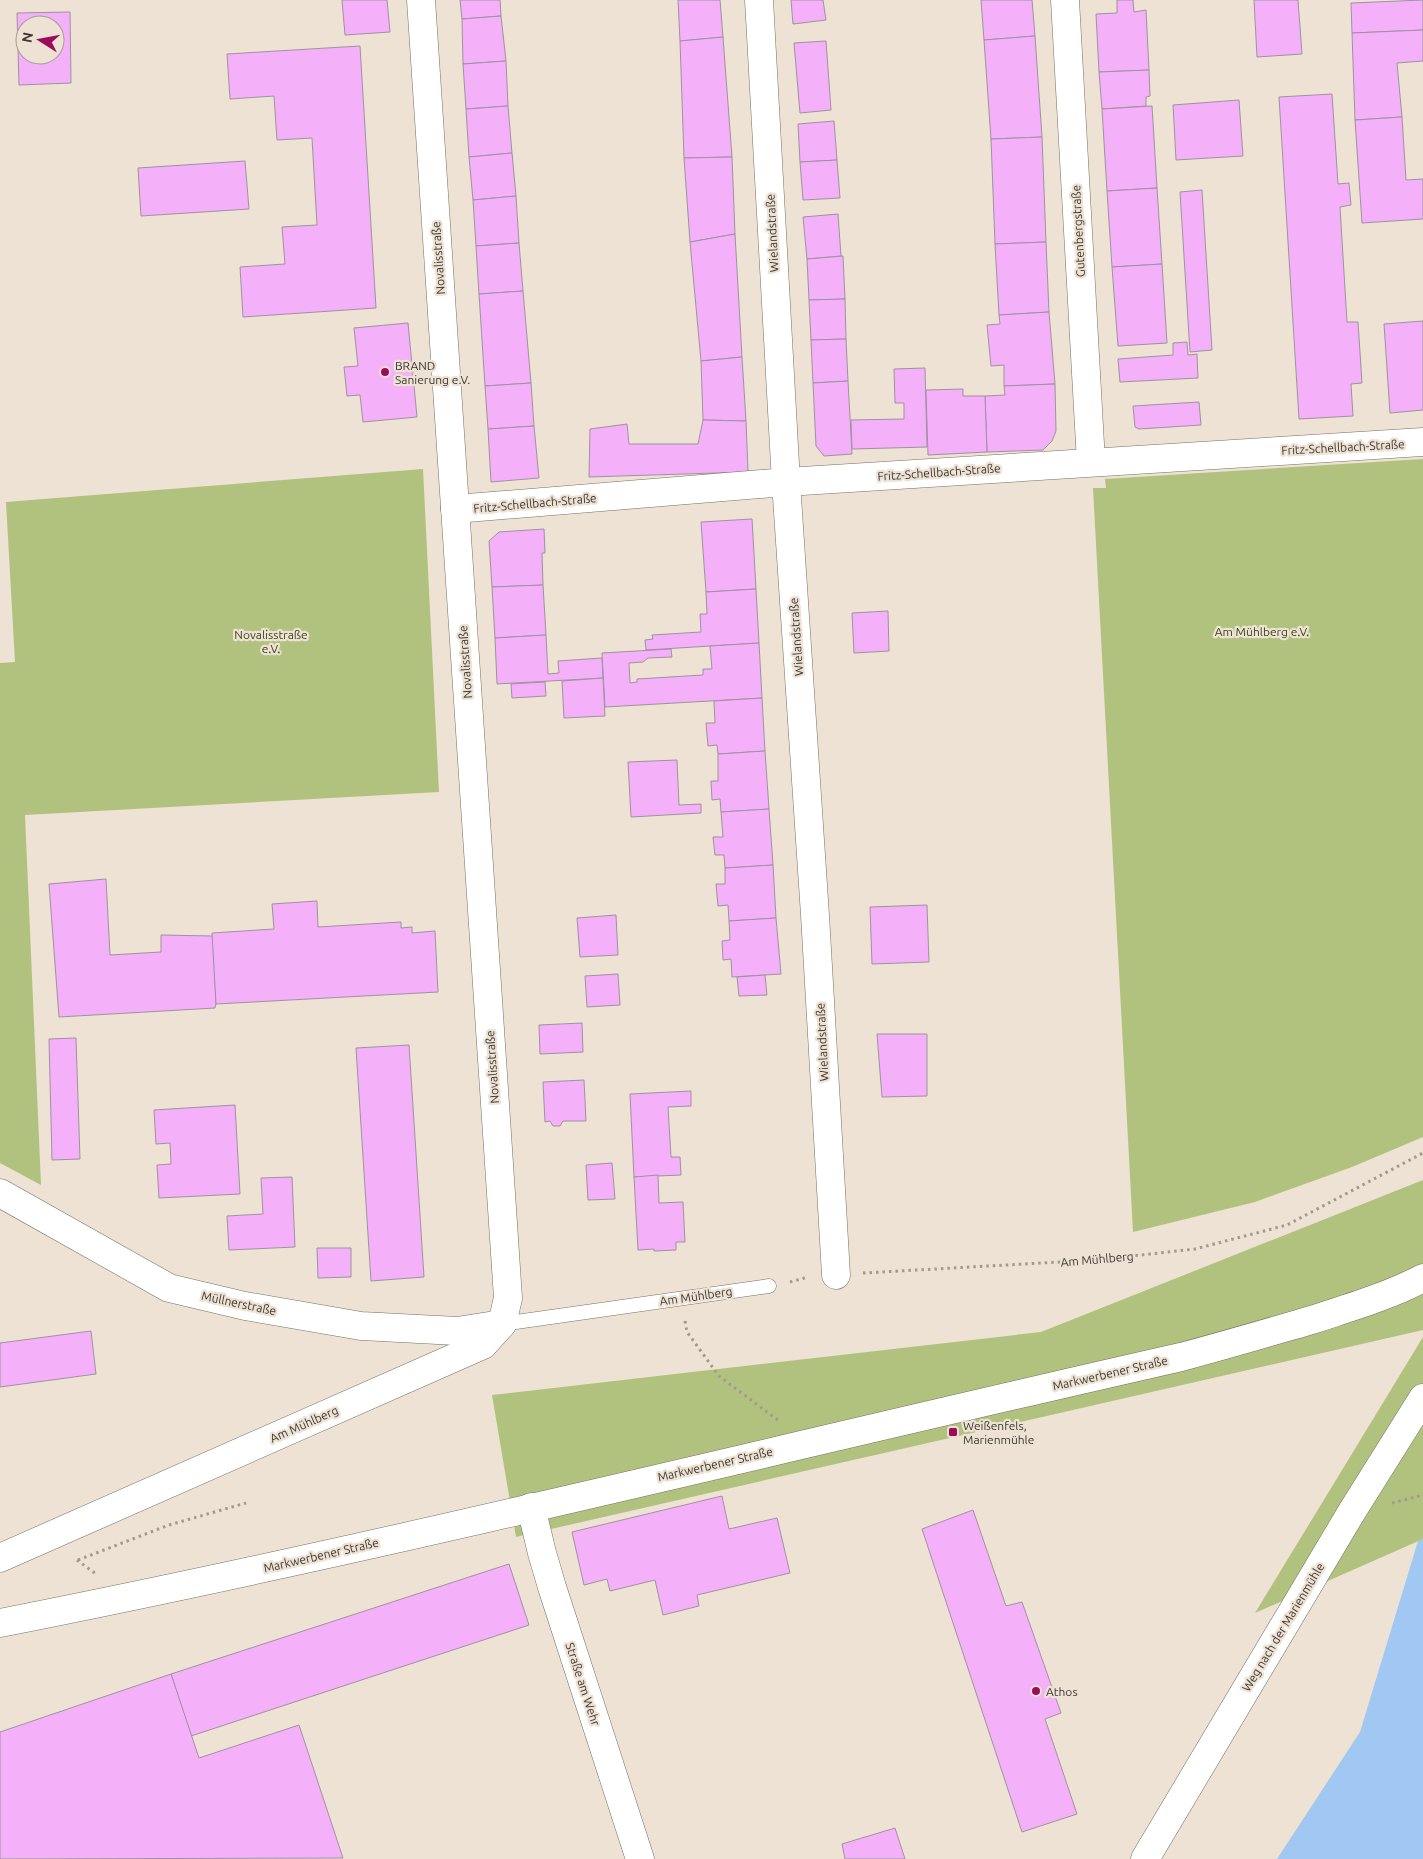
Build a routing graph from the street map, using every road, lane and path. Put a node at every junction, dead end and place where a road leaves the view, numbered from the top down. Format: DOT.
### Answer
graph roads {
  1 [pos="421,0"];
  2 [pos="759,0"];
  3 [pos="1065,0"];
  4 [pos="1423,442"];
  5 [pos="1091,462"];
  6 [pos="786,482"];
  7 [pos="455,509"];
  8 [pos="1423,1153"];
  9 [pos="0,1193"];
  10 [pos="836,1275"];
  11 [pos="1423,1278"];
  12 [pos="769,1286"];
  13 [pos="681,1298"];
  14 [pos="502,1324"];
  15 [pos="1423,1398"];
  16 [pos="752,1401"];
  17 [pos="246,1503"];
  18 [pos="531,1507"];
  19 [pos="34,1544"];
  20 [pos="0,1558"];
  21 [pos="78,1560"];
  22 [pos="126,1598"];
  23 [pos="0,1623"];
  24 [pos="640,1859"];
  25 [pos="1145,1859"];
  1 -- 7 [label="street, Novalisstraße"];
  2 -- 6 [label="street, Wielandstraße"];
  3 -- 5 [label="street, Gutenbergstraße"];
  4 -- 5 [label="street, Fritz-Schellbach-Straße"];
  5 -- 6 [label="street, Fritz-Schellbach-Straße"];
  6 -- 7 [label="street, Fritz-Schellbach-Straße"];
  6 -- 10 [label="street, Wielandstraße"];
  7 -- 14 [label="street, Novalisstraße"];
  8 -- 10 [label="path, Am Mühlberg"];
  9 -- 14 [label="street, Müllnerstraße"];
  10 -- 12 [label="path, Am Mühlberg"];
  11 -- 18 [label="street, Markwerbener Straße"];
  12 -- 13 [label="lane, Am Mühlberg"];
  13 -- 14 [label="lane, Am Mühlberg"];
  13 -- 16 [label="path"];
  14 -- 19 [label="street, Am Mühlberg"];
  15 -- 25 [label="street, Weg nach der Marienmühle"];
  17 -- 21 [label="path"];
  18 -- 22 [label="street, Markwerbener Straße"];
  18 -- 24 [label="street, Straße am Wehr"];
  19 -- 20 [label="street, Am Mühlberg"];
  19 -- 21 [label="path"];
  21 -- 22 [label="path"];
  22 -- 23 [label="street, Markwerbener Straße"];
}
